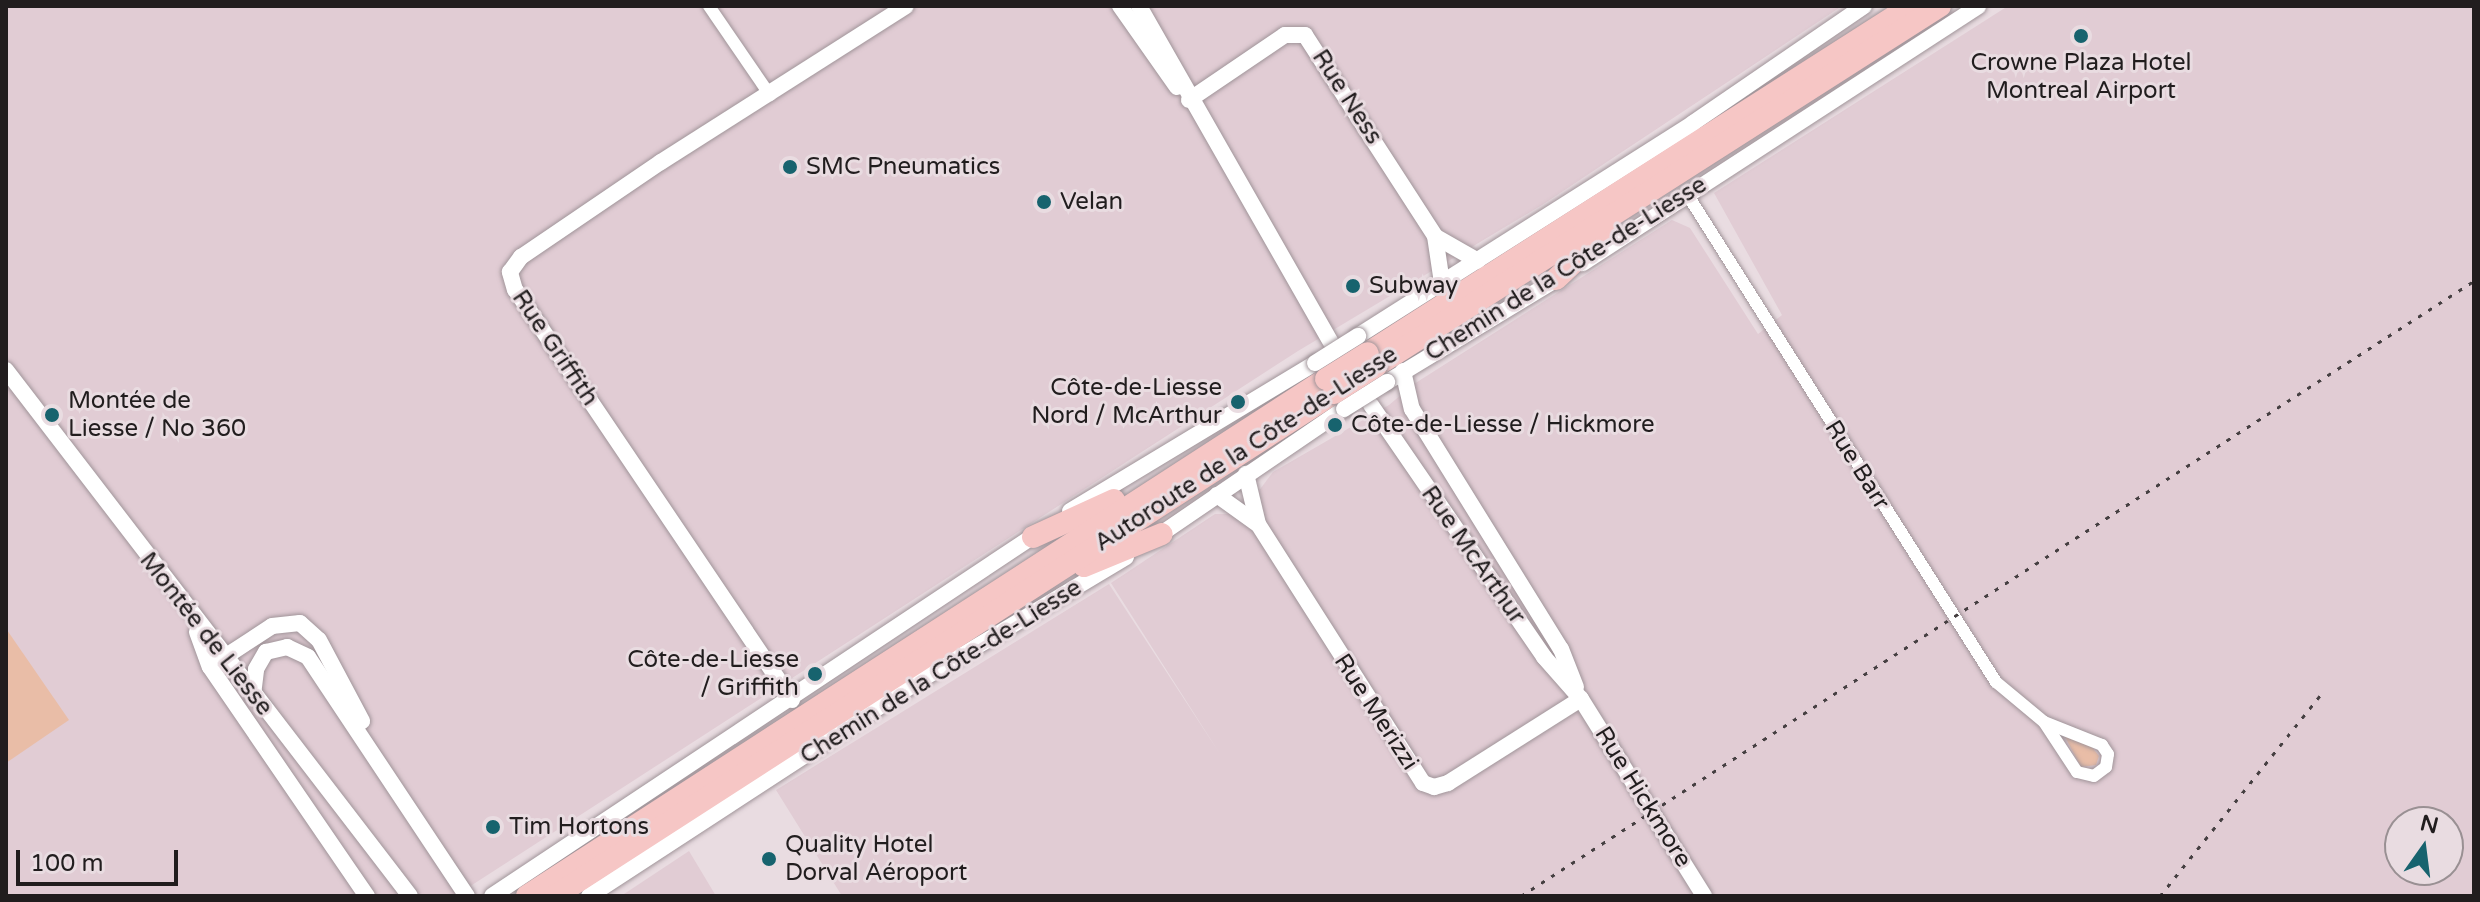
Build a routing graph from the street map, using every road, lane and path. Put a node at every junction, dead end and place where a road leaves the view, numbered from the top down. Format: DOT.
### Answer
graph roads {
  1 [pos="709,6"];
  2 [pos="906,6"];
  3 [pos="1120,6"];
  4 [pos="1139,6"];
  5 [pos="1864,6"];
  6 [pos="1911,6"];
  7 [pos="1940,6"];
  8 [pos="1978,6"];
  9 [pos="770,95"];
  10 [pos="1189,100"];
  11 [pos="1687,194"];
  12 [pos="1642,196"];
  13 [pos="1435,236"];
  14 [pos="1478,261"];
  15 [pos="1556,279"];
  16 [pos="1442,283"];
  17 [pos="1330,341"];
  18 [pos="1372,359"];
  19 [pos="6,370"];
  20 [pos="1403,371"];
  21 [pos="1330,386"];
  22 [pos="1371,405"];
  23 [pos="1202,458"];
  24 [pos="1246,474"];
  25 [pos="1217,495"];
  26 [pos="1258,524"];
  27 [pos="1162,534"];
  28 [pos="1033,537"];
  29 [pos="990,613"];
  30 [pos="216,663"];
  31 [pos="253,695"];
  32 [pos="1581,699"];
  33 [pos="792,700"];
  34 [pos="2044,722"];
  35 [pos="382,765"];
  36 [pos="367,896"];
  37 [pos="410,896"];
  38 [pos="467,896"];
  39 [pos="492,896"];
  40 [pos="527,896"];
  41 [pos="555,896"];
  42 [pos="589,896"];
  43 [pos="1704,896"];
  1 -- 9 [label="street"];
  2 -- 9 [label="street, Rue Griffith"];
  3 -- 10 [label="street"];
  4 -- 10 [label="street"];
  5 -- 14 [label="street, Chemin de la Côte-de-Liesse"];
  6 -- 18 [label="highway, Autoroute de la Côte-de-Liesse"];
  7 -- 12 [label="highway, Autoroute de la Côte-de-Liesse"];
  8 -- 11 [label="street, Chemin de la Côte-de-Liesse"];
  9 -- 33 [label="street, Rue Griffith"];
  10 -- 13 [label="street, Rue Ness"];
  10 -- 17 [label="street"];
  11 -- 15 [label="street, Chemin de la Côte-de-Liesse"];
  11 -- 34 [label="street, Rue Barr"];
  12 -- 15 [label="highway"];
  12 -- 18 [label="highway, Autoroute de la Côte-de-Liesse"];
  13 -- 14 [label="street, Rue Ness"];
  13 -- 16 [label="street, Rue Ness"];
  14 -- 16 [label="street, Chemin de la Côte-de-Liesse"];
  15 -- 20 [label="street, Chemin de la Côte-de-Liesse"];
  16 -- 18 [label="street, Chemin de la Côte-de-Liesse"];
  18 -- 20 [label="street, Chemin de la Côte-de-Liesse"];
  18 -- 21 [label="highway, Autoroute de la Côte-de-Liesse, bridge"];
  18 -- 21 [label="street, Chemin de la Côte-de-Liesse, bridge"];
  19 -- 30 [label="street, Montée de Liesse"];
  20 -- 32 [label="street"];
  21 -- 23 [label="highway, Autoroute de la Côte-de-Liesse"];
  21 -- 24 [label="street, Chemin de la Côte-de-Liesse"];
  21 -- 28 [label="street, Chemin de la Côte-de-Liesse"];
  21 -- 29 [label="highway, Autoroute de la Côte-de-Liesse"];
  22 -- 32 [label="street, Rue McArthur"];
  23 -- 28 [label="highway"];
  23 -- 40 [label="highway, Autoroute de la Côte-de-Liesse"];
  24 -- 25 [label="street, Chemin de la Côte-de-Liesse"];
  24 -- 26 [label="street, Rue Merizzi"];
  25 -- 26 [label="street, Rue Merizzi"];
  25 -- 27 [label="street, Chemin de la Côte-de-Liesse"];
  26 -- 32 [label="street, Rue Merizzi"];
  27 -- 29 [label="highway"];
  27 -- 42 [label="street, Chemin de la Côte-de-Liesse"];
  28 -- 33 [label="street, Chemin de la Côte-de-Liesse"];
  29 -- 41 [label="highway, Autoroute de la Côte-de-Liesse"];
  30 -- 31 [label="street, Montée de Liesse"];
  30 -- 35 [label="street"];
  30 -- 36 [label="street"];
  31 -- 35 [label="street"];
  31 -- 37 [label="street, Montée de Liesse"];
  32 -- 43 [label="street, Rue Hickmore"];
  33 -- 39 [label="street, Chemin de la Côte-de-Liesse"];
  34 -- 34 [label="street, Rue Barr"];
  35 -- 38 [label="street"];
}
